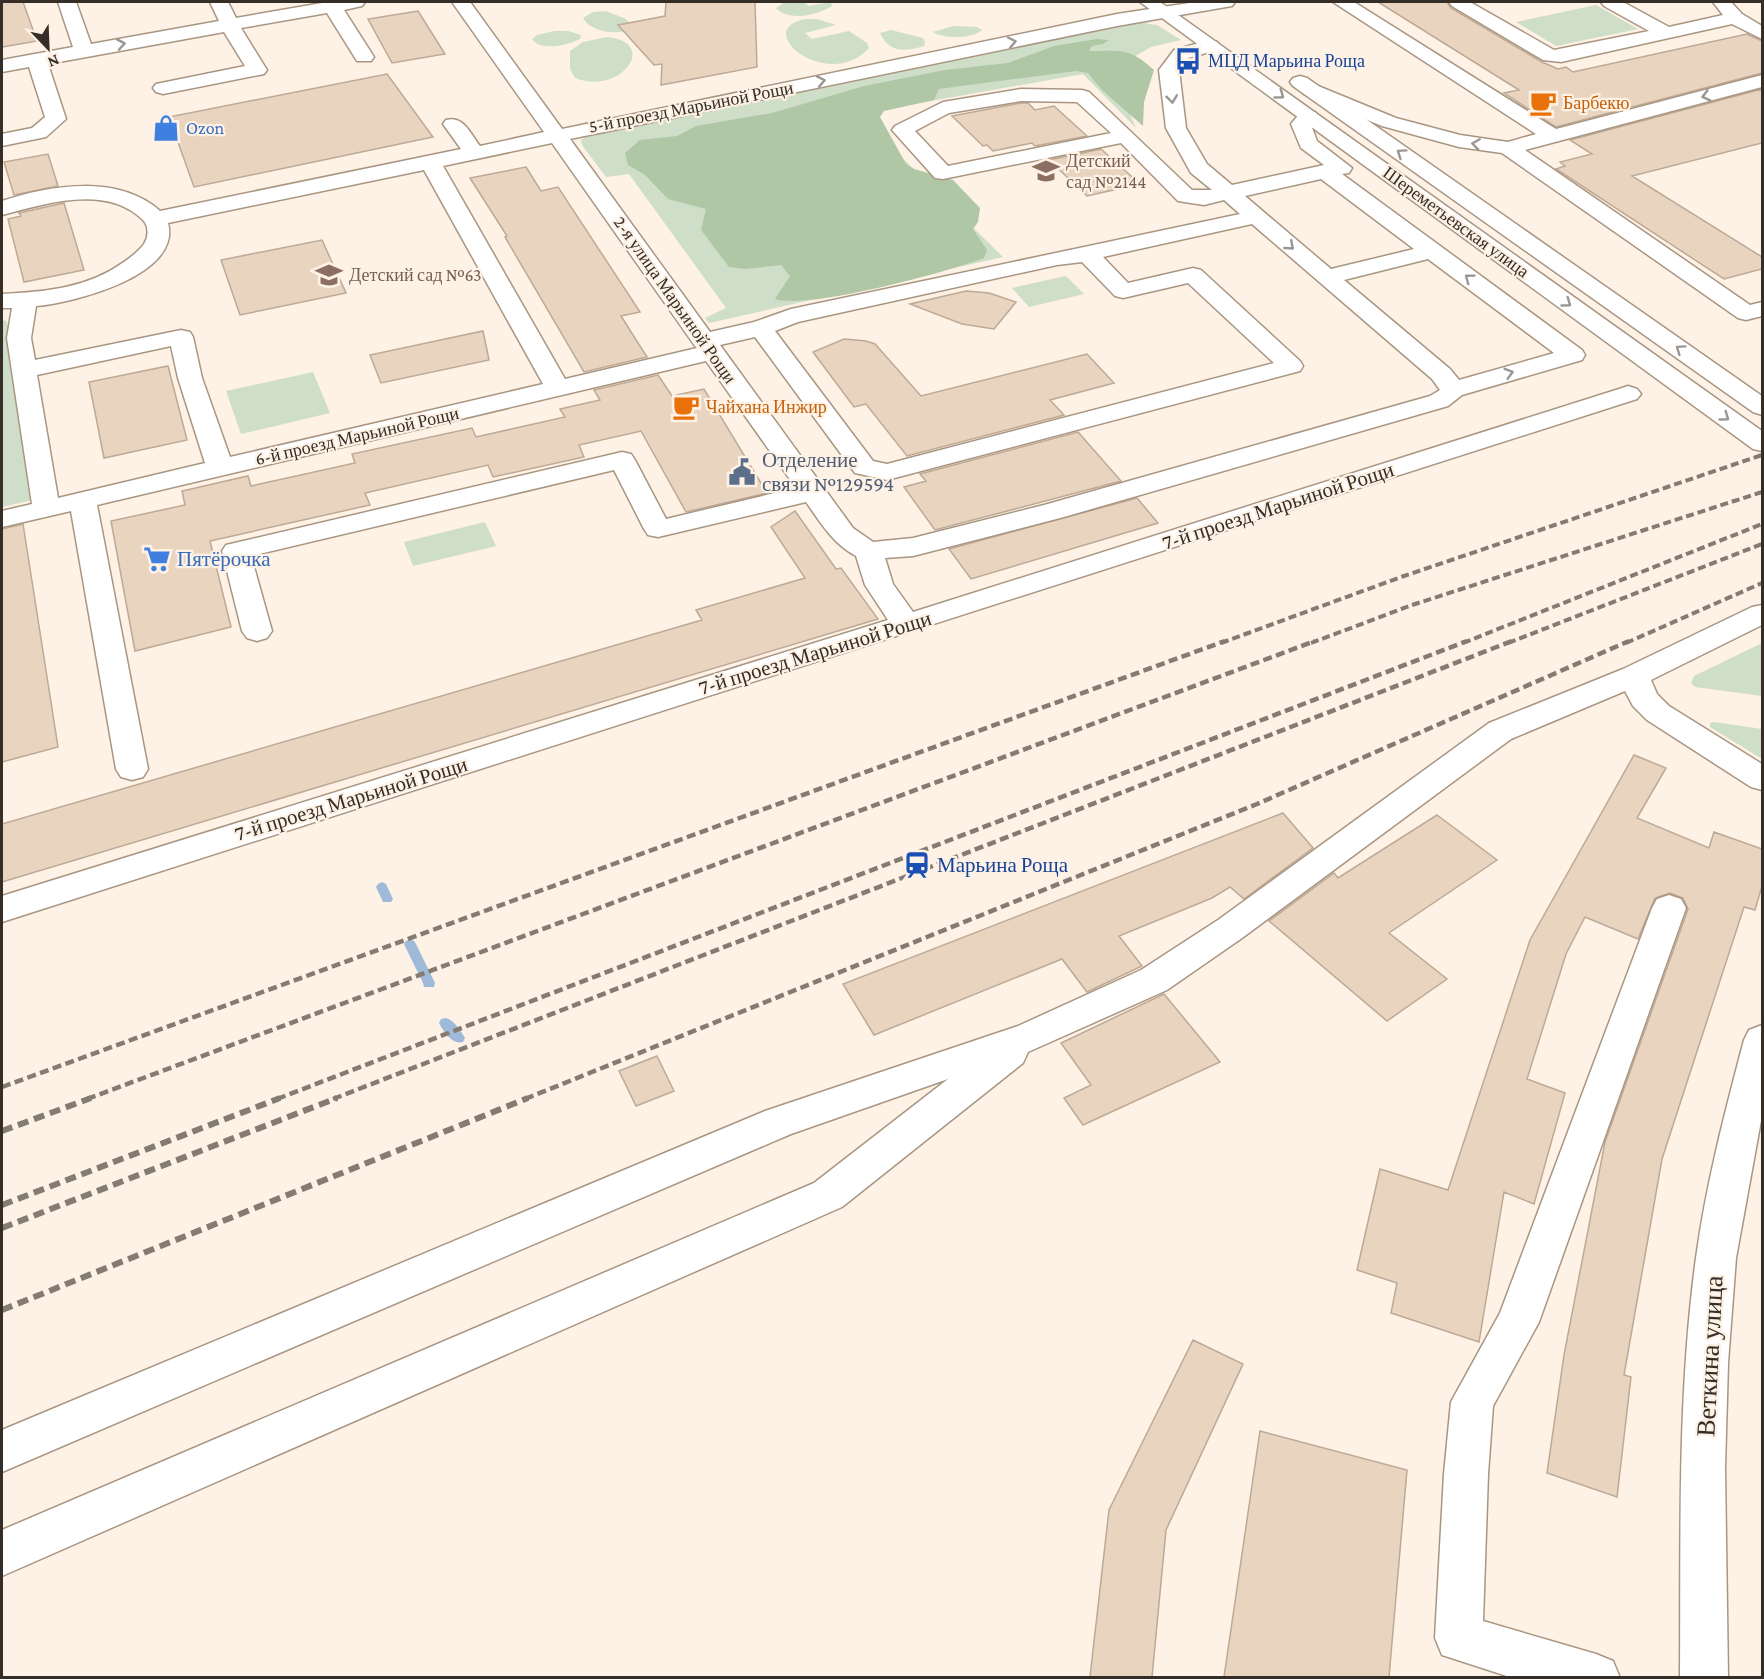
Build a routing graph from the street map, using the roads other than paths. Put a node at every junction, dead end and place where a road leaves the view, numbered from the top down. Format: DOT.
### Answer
graph roads {
  1 [pos="67,2"];
  2 [pos="219,2"];
  3 [pos="461,2"];
  4 [pos="1226,2"];
  5 [pos="1342,2"];
  6 [pos="1458,2"];
  7 [pos="1610,2"];
  8 [pos="1722,2"];
  9 [pos="346,3"];
  10 [pos="1188,5"];
  11 [pos="1157,7"];
  12 [pos="1735,18"];
  13 [pos="1215,23"];
  14 [pos="230,25"];
  15 [pos="1666,33"];
  16 [pos="1762,33"];
  17 [pos="1210,46"];
  18 [pos="84,51"];
  19 [pos="364,57"];
  20 [pos="37,60"];
  21 [pos="2,66"];
  22 [pos="1287,73"];
  23 [pos="1762,81"];
  24 [pos="163,88"];
  25 [pos="1311,90"];
  26 [pos="1308,116"];
  27 [pos="453,124"];
  28 [pos="558,135"];
  29 [pos="1126,136"];
  30 [pos="1554,137"];
  31 [pos="2,140"];
  32 [pos="1508,148"];
  33 [pos="474,152"];
  34 [pos="430,162"];
  35 [pos="1325,172"];
  36 [pos="1228,192"];
  37 [pos="5,202"];
  38 [pos="1256,217"];
  39 [pos="156,219"];
  40 [pos="1432,251"];
  41 [pos="1087,254"];
  42 [pos="1326,277"];
  43 [pos="13,301"];
  44 [pos="1762,309"];
  45 [pos="761,328"];
  46 [pos="708,347"];
  47 [pos="24,370"];
  48 [pos="558,388"];
  49 [pos="1453,390"];
  50 [pos="1628,394"];
  51 [pos="1762,407"];
  52 [pos="1762,443"];
  53 [pos="219,468"];
  54 [pos="813,492"];
  55 [pos="83,500"];
  56 [pos="46,509"];
  57 [pos="2,519"];
  58 [pos="870,551"];
  59 [pos="1762,614"];
  60 [pos="906,624"];
  61 [pos="257,631"];
  62 [pos="1634,675"];
  63 [pos="132,769"];
  64 [pos="1762,779"];
  65 [pos="1669,908"];
  66 [pos="2,909"];
  67 [pos="1031,1036"];
  68 [pos="1762,1040"];
  69 [pos="2,1451"];
  70 [pos="2,1553"];
  71 [pos="1596,1677"];
  72 [pos="1704,1677"];
  1 -- 18 [label="street"];
  2 -- 14 [label="street"];
  3 -- 28 [label="street, 2-я улица Марьиной Рощи"];
  4 -- 10 [label="street, 5-й проезд Марьиной Рощи"];
  5 -- 30 [label="street"];
  6 -- 15 [label="street"];
  7 -- 15 [label="street"];
  8 -- 12 [label="street"];
  9 -- 14 [label="street"];
  9 -- 19 [label="street"];
  10 -- 11 [label="street, 5-й проезд Марьиной Рощи"];
  10 -- 13 [label="street"];
  11 -- 17 [label="street, Шереметьевская улица"];
  28 -- 11 [label="street, 5-й проезд Марьиной Рощи, one-way"];
  12 -- 15 [label="street"];
  12 -- 16 [label="street"];
  18 -- 14 [label="street, one-way"];
  14 -- 24 [label="street"];
  17 -- 26 [label="street, Шереметьевская улица, one-way"];
  17 -- 36 [label="street, one-way"];
  18 -- 20 [label="street"];
  20 -- 21 [label="street"];
  20 -- 31 [label="street"];
  22 -- 25 [label="street, Шереметьевская улица"];
  23 -- 30 [label="street, one-way"];
  32 -- 25 [label="street, one-way"];
  51 -- 25 [label="street, Шереметьевская улица, one-way"];
  26 -- 35 [label="street"];
  26 -- 52 [label="street, Шереметьевская улица, one-way"];
  27 -- 33 [label="street"];
  28 -- 33 [label="street, 5-й проезд Марьиной Рощи"];
  28 -- 46 [label="street, 2-я улица Марьиной Рощи"];
  29 -- 29 [label="street"];
  29 -- 36 [label="street"];
  30 -- 32 [label="street"];
  32 -- 44 [label="street"];
  33 -- 34 [label="street, 5-й проезд Марьиной Рощи"];
  34 -- 39 [label="street, 5-й проезд Марьиной Рощи"];
  34 -- 48 [label="street"];
  35 -- 36 [label="street"];
  35 -- 40 [label="street"];
  36 -- 38 [label="street"];
  37 -- 39 [label="street"];
  38 -- 41 [label="street, 6-й проезд Марьиной Рощи"];
  38 -- 42 [label="street, one-way"];
  39 -- 43 [label="street"];
  40 -- 42 [label="street"];
  49 -- 40 [label="street, one-way"];
  41 -- 45 [label="street, 6-й проезд Марьиной Рощи"];
  41 -- 45 [label="street"];
  42 -- 49 [label="street"];
  43 -- 47 [label="street"];
  45 -- 46 [label="street, 6-й проезд Марьиной Рощи"];
  46 -- 48 [label="street, 6-й проезд Марьиной Рощи"];
  46 -- 54 [label="street, 2-я улица Марьиной Рощи"];
  47 -- 53 [label="street"];
  47 -- 56 [label="street"];
  48 -- 53 [label="street, 6-й проезд Марьиной Рощи"];
  49 -- 58 [label="street"];
  50 -- 60 [label="street, 7-й проезд Марьиной Рощи"];
  53 -- 55 [label="street, 6-й проезд Марьиной Рощи"];
  54 -- 58 [label="street, 2-я улица Марьиной Рощи"];
  54 -- 61 [label="street"];
  55 -- 56 [label="street, 6-й проезд Марьиной Рощи"];
  55 -- 63 [label="street"];
  56 -- 57 [label="street, 6-й проезд Марьиной Рощи"];
  58 -- 60 [label="street"];
  59 -- 62 [label="street"];
  60 -- 66 [label="street, 7-й проезд Марьиной Рощи"];
  62 -- 64 [label="street"];
  62 -- 67 [label="street"];
  65 -- 71 [label="street"];
  67 -- 69 [label="street"];
  67 -- 70 [label="street"];
  68 -- 72 [label="street, Веткина улица"];
}
